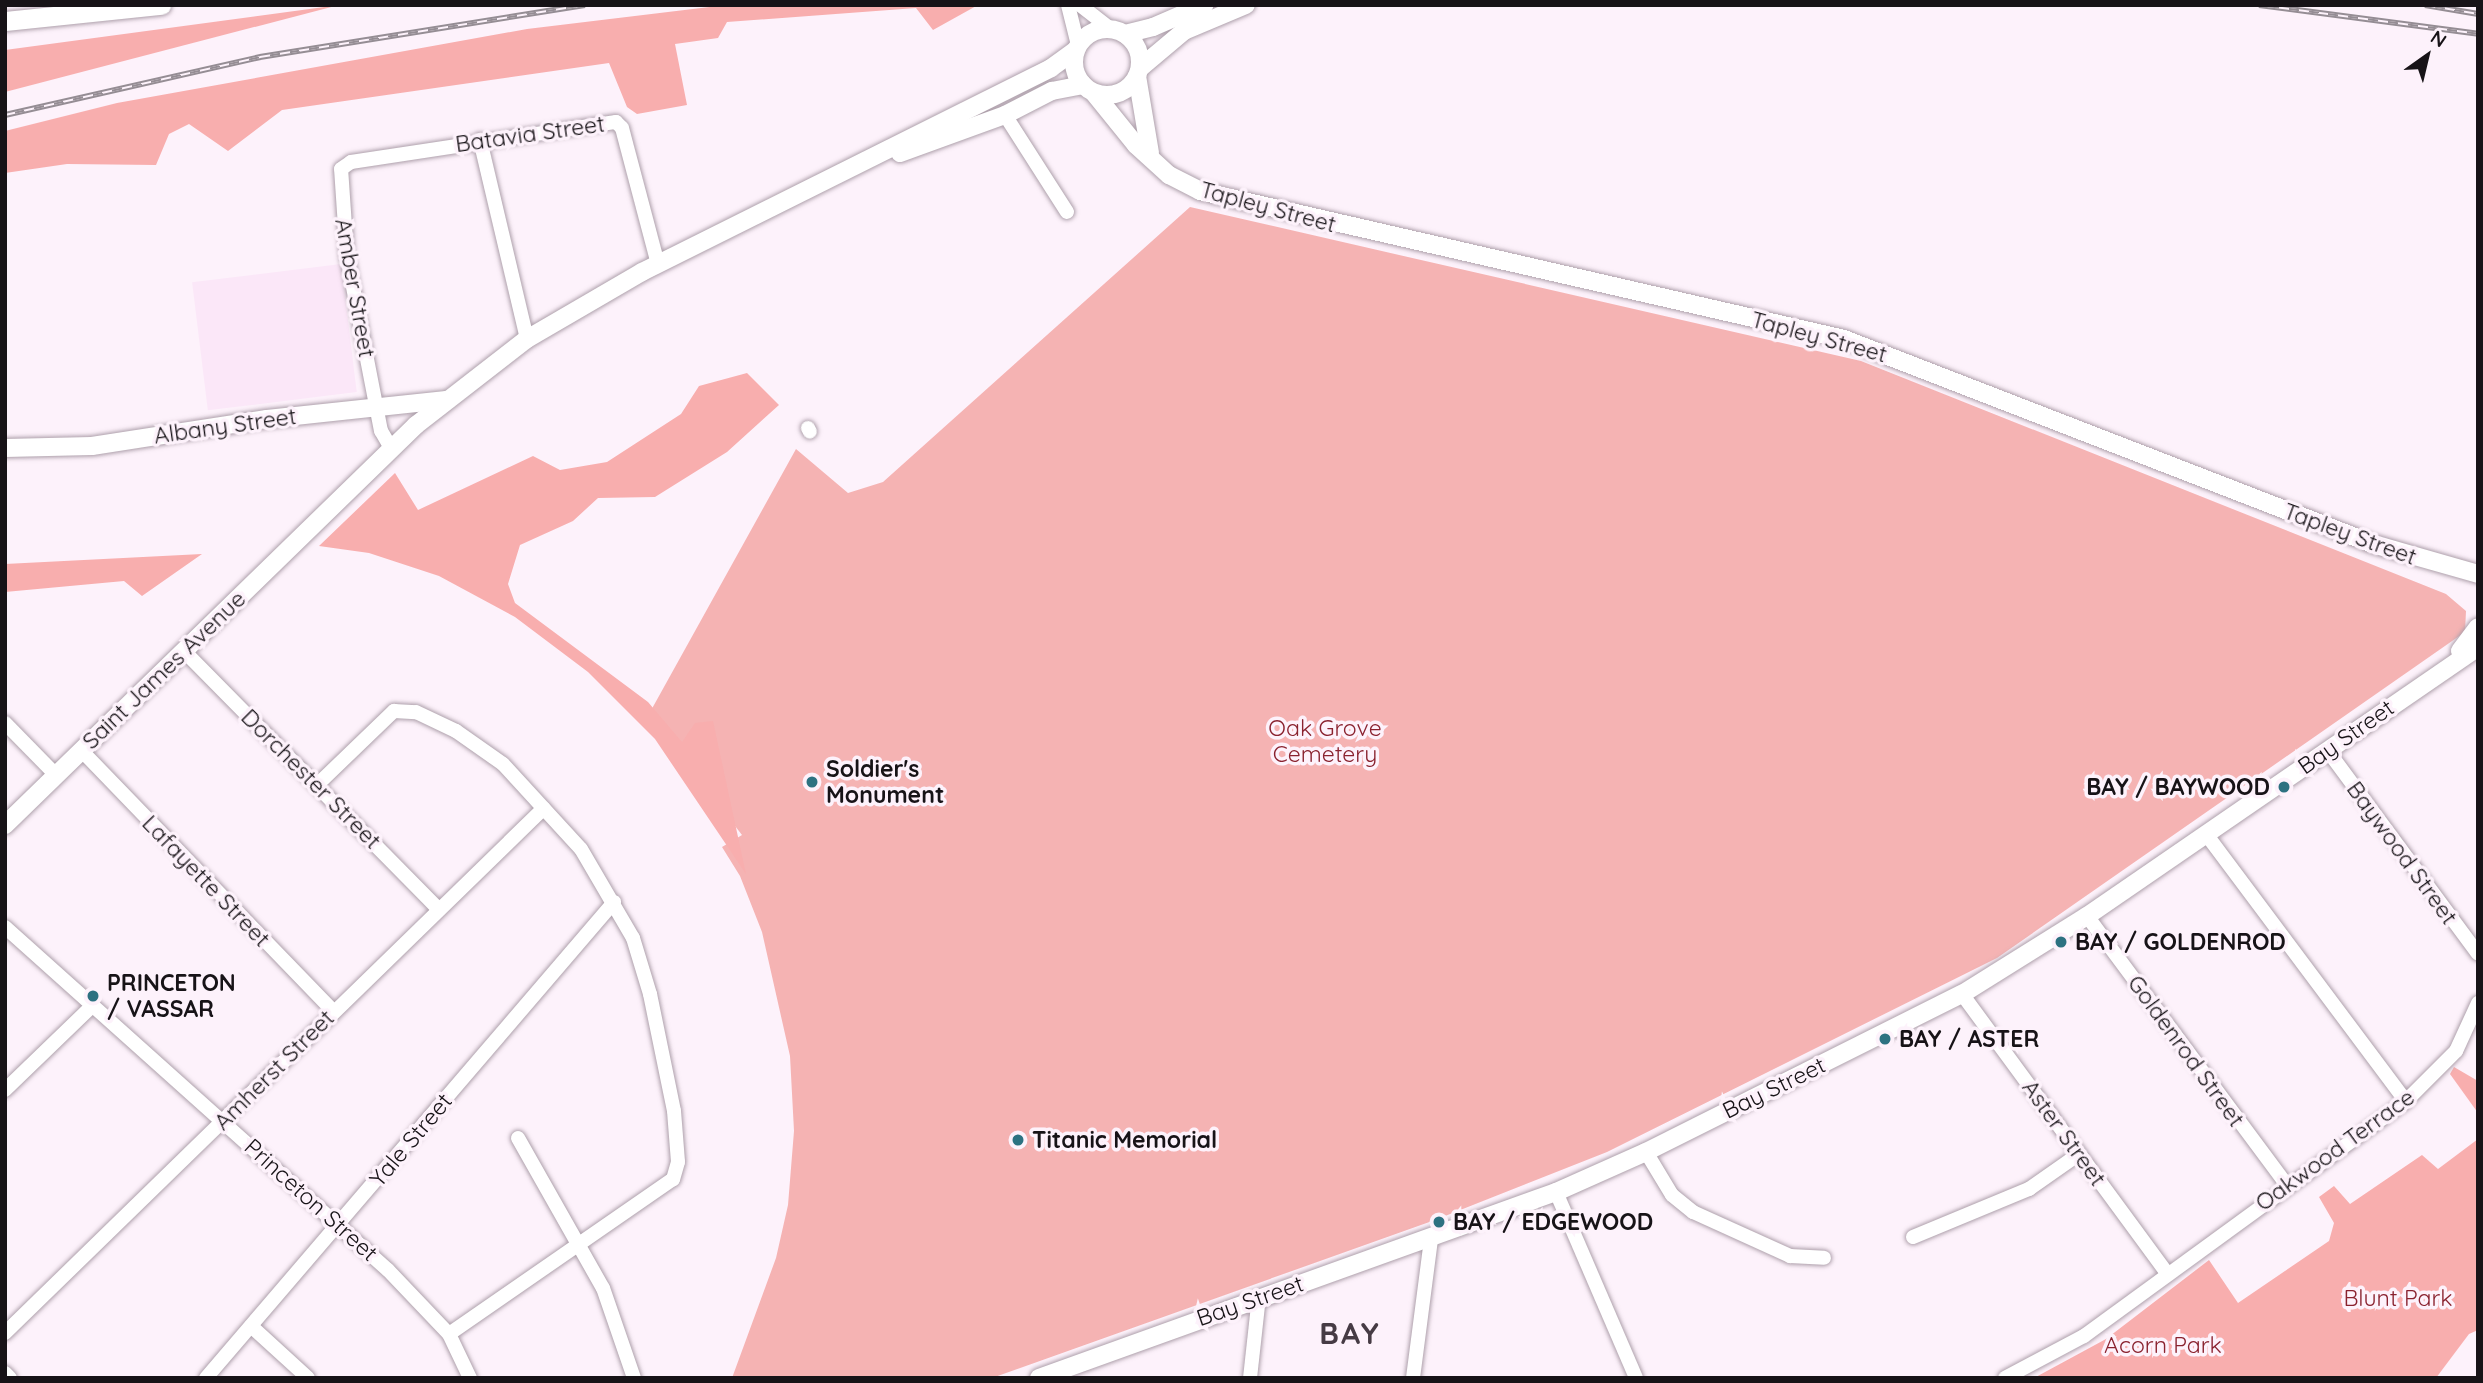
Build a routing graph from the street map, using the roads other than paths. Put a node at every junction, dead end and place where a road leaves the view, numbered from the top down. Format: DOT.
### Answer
graph roads {
  1 [pos="161,5"];
  2 [pos="1068,5"];
  3 [pos="1080,5"];
  4 [pos="1203,5"];
  5 [pos="1246,5"];
  6 [pos="5,21"];
  7 [pos="1118,31"];
  8 [pos="1077,48"];
  9 [pos="1139,72"];
  10 [pos="1088,89"];
  11 [pos="1004,115"];
  12 [pos="480,140"];
  13 [pos="1150,153"];
  14 [pos="857,168"];
  15 [pos="341,169"];
  16 [pos="1067,212"];
  17 [pos="659,264"];
  18 [pos="527,339"];
  19 [pos="444,400"];
  20 [pos="377,405"];
  21 [pos="5,448"];
  22 [pos="391,448"];
  23 [pos="2478,574"];
  24 [pos="2478,627"];
  25 [pos="2478,647"];
  26 [pos="183,650"];
  27 [pos="2443,668"];
  28 [pos="5,723"];
  29 [pos="81,750"];
  30 [pos="2328,751"];
  31 [pos="57,775"];
  32 [pos="317,785"];
  33 [pos="544,808"];
  34 [pos="5,825"];
  35 [pos="2206,834"];
  36 [pos="614,902"];
  37 [pos="438,909"];
  38 [pos="2087,916"];
  39 [pos="5,926"];
  40 [pos="2478,954"];
  41 [pos="1962,994"];
  42 [pos="2478,1003"];
  43 [pos="92,1006"];
  44 [pos="332,1010"];
  45 [pos="5,1090"];
  46 [pos="2406,1101"];
  47 [pos="224,1121"];
  48 [pos="518,1138"];
  49 [pos="1646,1152"];
  50 [pos="2079,1154"];
  51 [pos="2287,1185"];
  52 [pos="1556,1192"];
  53 [pos="338,1225"];
  54 [pos="1913,1237"];
  55 [pos="1431,1239"];
  56 [pos="578,1244"];
  57 [pos="1824,1258"];
  58 [pos="2166,1272"];
  59 [pos="1259,1297"];
  60 [pos="251,1326"];
  61 [pos="5,1333"];
  62 [pos="449,1334"];
  63 [pos="5,1373"];
  64 [pos="1060,1374"];
  65 [pos="10,1378"];
  66 [pos="206,1378"];
  67 [pos="308,1378"];
  68 [pos="470,1378"];
  69 [pos="634,1378"];
  70 [pos="1039,1378"];
  71 [pos="1250,1378"];
  72 [pos="1413,1378"];
  73 [pos="1636,1378"];
  74 [pos="2005,1378"];
  1 -- 6 [label="highway"];
  2 -- 8 [label="street"];
  3 -- 7 [label="street"];
  4 -- 7 [label="main road"];
  5 -- 9 [label="main road"];
  7 -- 8 [label="main road"];
  7 -- 9 [label="main road"];
  8 -- 10 [label="main road"];
  8 -- 14 [label="main road"];
  9 -- 10 [label="main road"];
  9 -- 13 [label="main road"];
  10 -- 11 [label="main road"];
  10 -- 13 [label="main road, Tapley Street"];
  11 -- 14 [label="main road"];
  11 -- 16 [label="street"];
  12 -- 15 [label="street, Batavia Street"];
  12 -- 17 [label="street, Batavia Street"];
  12 -- 18 [label="street"];
  13 -- 23 [label="main road, Tapley Street"];
  14 -- 17 [label="main road, Saint James Avenue"];
  15 -- 20 [label="street, Amber Street"];
  17 -- 18 [label="main road, Saint James Avenue"];
  18 -- 19 [label="main road, Saint James Avenue"];
  19 -- 20 [label="main road, Albany Street"];
  19 -- 22 [label="main road, Saint James Avenue"];
  20 -- 21 [label="main road, Albany Street"];
  20 -- 22 [label="street, Amber Street"];
  22 -- 26 [label="main road, Saint James Avenue"];
  24 -- 27 [label="main road, Bay Street"];
  25 -- 27 [label="main road, Bay Street"];
  26 -- 29 [label="main road, Saint James Avenue"];
  26 -- 32 [label="street, Dorchester Street"];
  27 -- 30 [label="main road, Bay Street"];
  28 -- 31 [label="street"];
  29 -- 31 [label="main road, Saint James Avenue"];
  29 -- 44 [label="street, Lafayette Street"];
  30 -- 35 [label="main road, Bay Street"];
  30 -- 40 [label="street, Baywood Street"];
  31 -- 34 [label="main road, Saint James Avenue"];
  32 -- 33 [label="street"];
  32 -- 37 [label="street, Dorchester Street"];
  33 -- 36 [label="street"];
  33 -- 37 [label="street, Amherst Street"];
  35 -- 38 [label="main road, Bay Street"];
  35 -- 46 [label="street"];
  36 -- 53 [label="street, Yale Street"];
  36 -- 56 [label="street"];
  37 -- 44 [label="street, Amherst Street"];
  38 -- 41 [label="main road, Bay Street"];
  38 -- 51 [label="street, Goldenrod Street"];
  39 -- 43 [label="street, Princeton Street"];
  41 -- 49 [label="main road, Bay Street"];
  41 -- 50 [label="street, Aster Street"];
  42 -- 46 [label="street, Oakwood Terrace"];
  43 -- 45 [label="street"];
  43 -- 47 [label="street, Princeton Street"];
  44 -- 47 [label="street, Amherst Street"];
  46 -- 51 [label="street, Oakwood Terrace"];
  47 -- 53 [label="street, Princeton Street"];
  47 -- 61 [label="street, Amherst Street"];
  48 -- 56 [label="street"];
  49 -- 52 [label="main road, Bay Street"];
  49 -- 57 [label="street"];
  50 -- 54 [label="street"];
  50 -- 58 [label="street, Aster Street"];
  51 -- 58 [label="street, Oakwood Terrace"];
  52 -- 55 [label="main road, Bay Street"];
  52 -- 73 [label="street"];
  53 -- 60 [label="street, Yale Street"];
  53 -- 62 [label="street, Princeton Street"];
  55 -- 59 [label="main road, Bay Street"];
  55 -- 72 [label="street"];
  56 -- 62 [label="street"];
  56 -- 69 [label="street"];
  58 -- 74 [label="street, Oakwood Terrace"];
  59 -- 64 [label="main road, Bay Street"];
  59 -- 71 [label="street"];
  60 -- 66 [label="street, Yale Street"];
  60 -- 67 [label="street"];
  62 -- 68 [label="street, Princeton Street"];
  63 -- 65 [label="street"];
  64 -- 70 [label="main road, Bay Street"];
}
